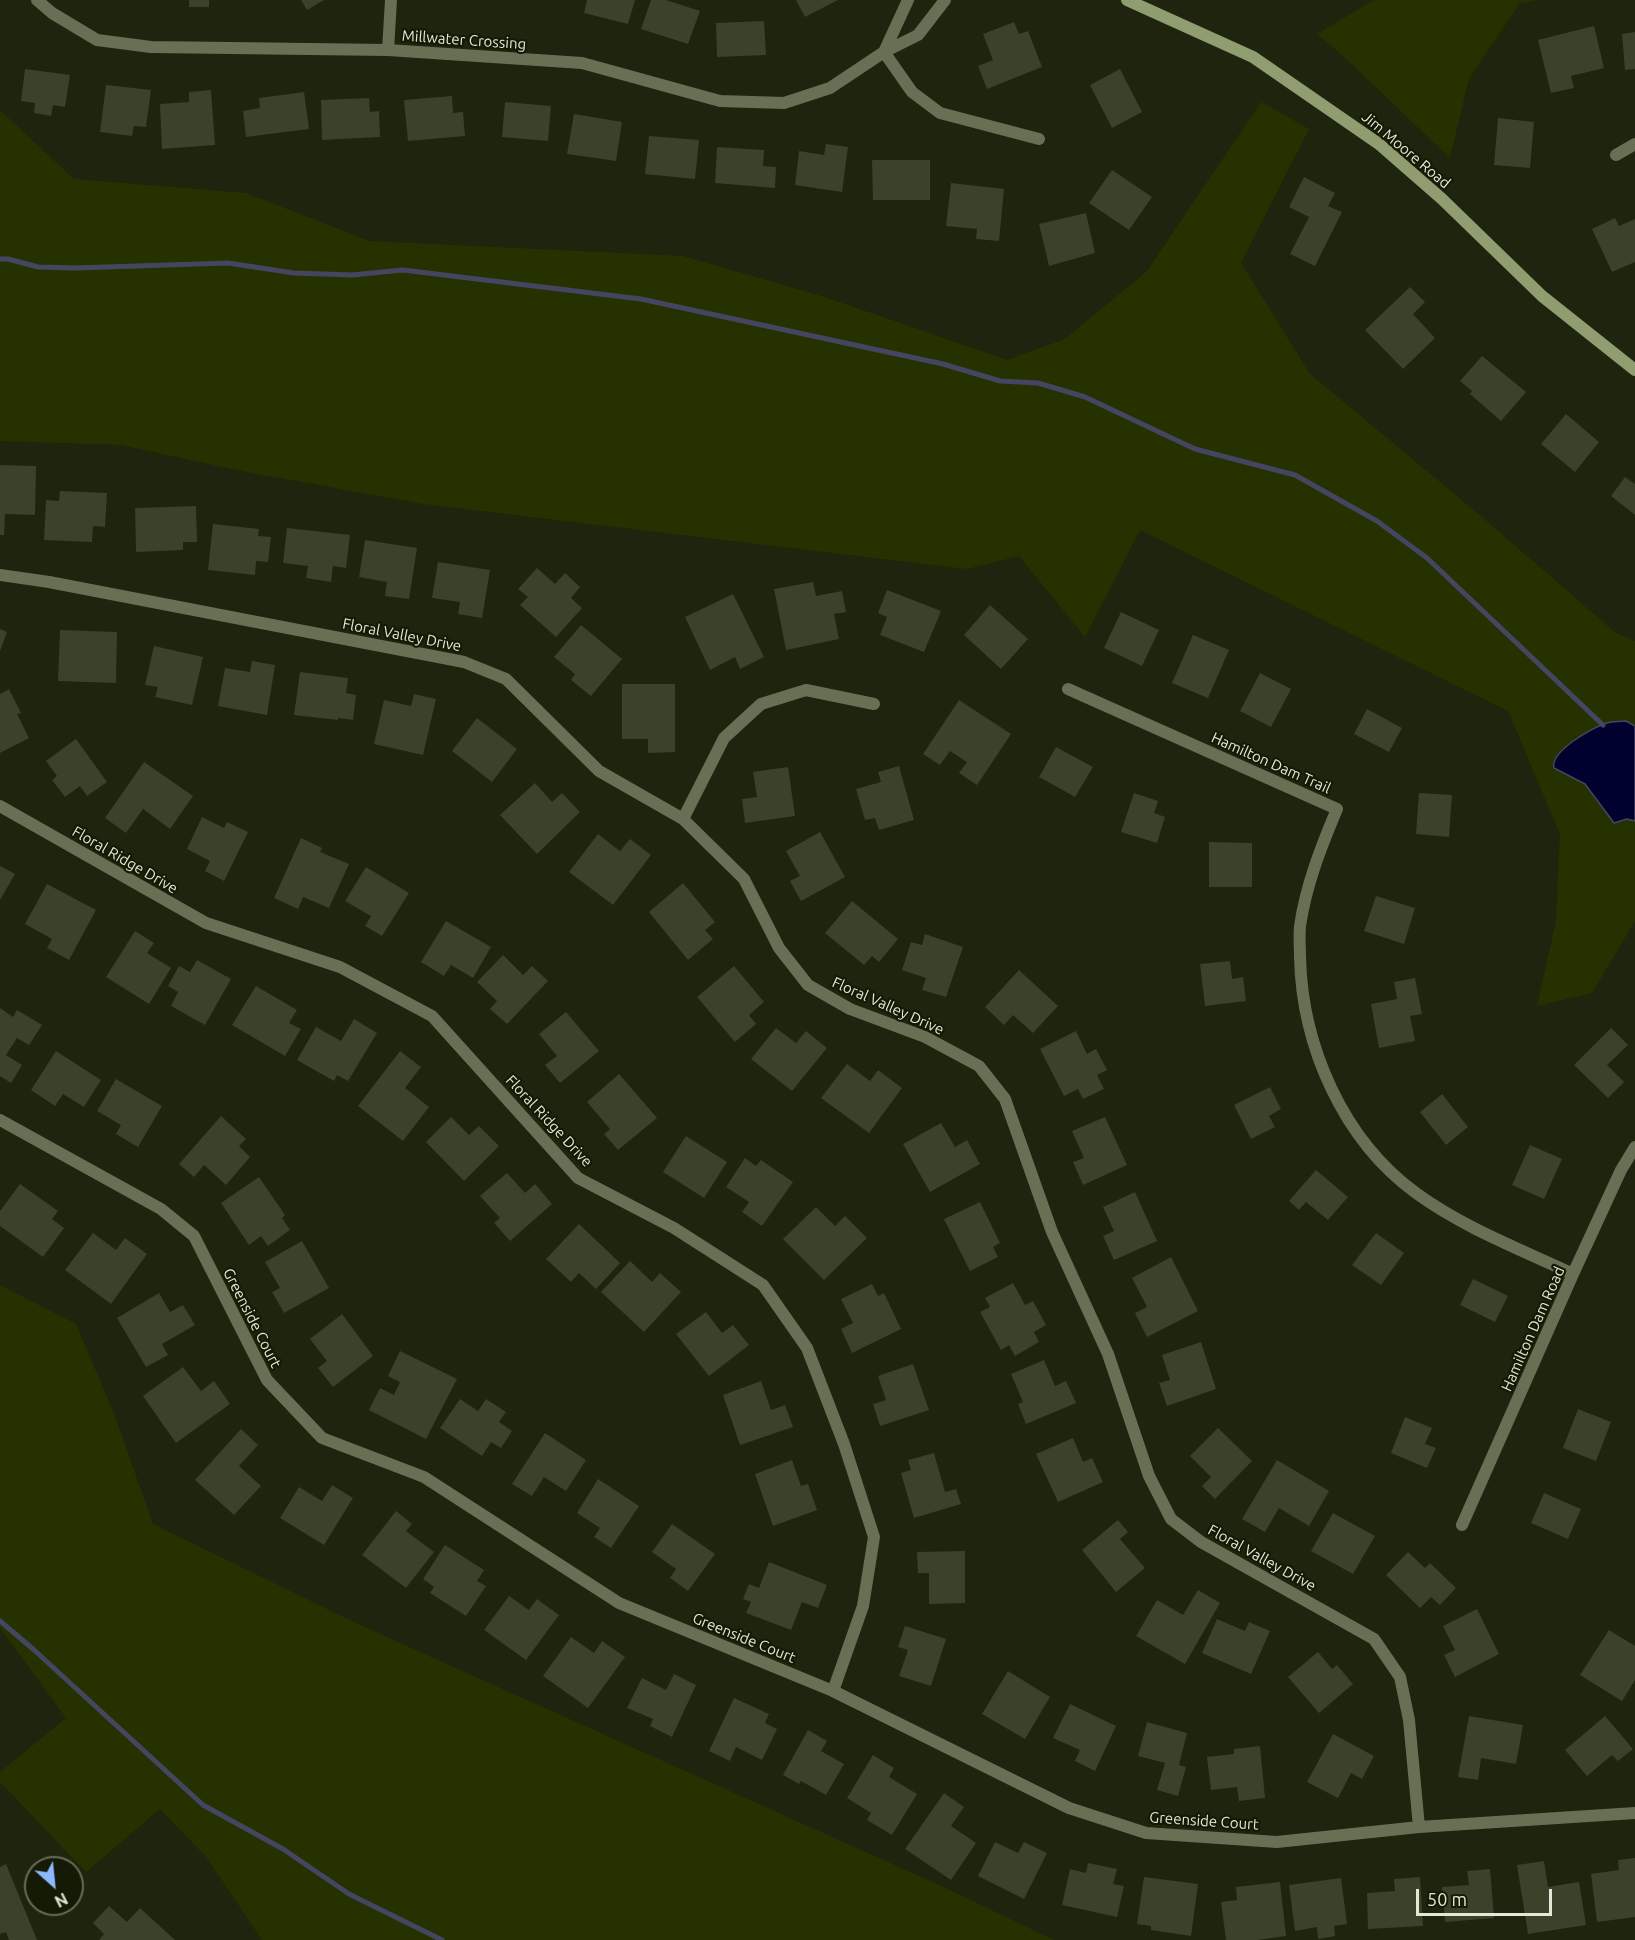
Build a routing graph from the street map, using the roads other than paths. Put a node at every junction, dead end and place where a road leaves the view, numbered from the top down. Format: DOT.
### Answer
graph roads {
  1 [pos="37,0"];
  2 [pos="391,0"];
  3 [pos="908,0"];
  4 [pos="945,0"];
  5 [pos="1126,0"];
  6 [pos="388,50"];
  7 [pos="884,52"];
  8 [pos="1039,139"];
  9 [pos="1635,144"];
  10 [pos="1616,155"];
  11 [pos="1635,370"];
  12 [pos="0,575"];
  13 [pos="1068,689"];
  14 [pos="874,704"];
  15 [pos="0,806"];
  16 [pos="683,819"];
  17 [pos="0,1120"];
  18 [pos="1635,1147"];
  19 [pos="1573,1274"];
  20 [pos="1462,1525"];
  21 [pos="833,1691"];
  22 [pos="1635,1813"];
  23 [pos="1419,1827"];
  1 -- 6 [label="street, Millwater Crossing"];
  2 -- 6 [label="street"];
  3 -- 7 [label="street"];
  4 -- 7 [label="street, Millwater Crossing"];
  5 -- 11 [label="street, Jim Moore Road"];
  6 -- 7 [label="street, Millwater Crossing"];
  7 -- 8 [label="street"];
  9 -- 10 [label="street"];
  12 -- 16 [label="street, Floral Valley Drive"];
  13 -- 19 [label="street, Hamilton Dam Trail"];
  14 -- 16 [label="street"];
  15 -- 21 [label="street, Floral Ridge Drive"];
  16 -- 23 [label="street, Floral Valley Drive"];
  17 -- 21 [label="street, Greenside Court"];
  18 -- 19 [label="street, Hamilton Dam Road"];
  19 -- 20 [label="street, Hamilton Dam Road"];
  21 -- 23 [label="street, Greenside Court"];
  22 -- 23 [label="street, Greenside Court"];
}
